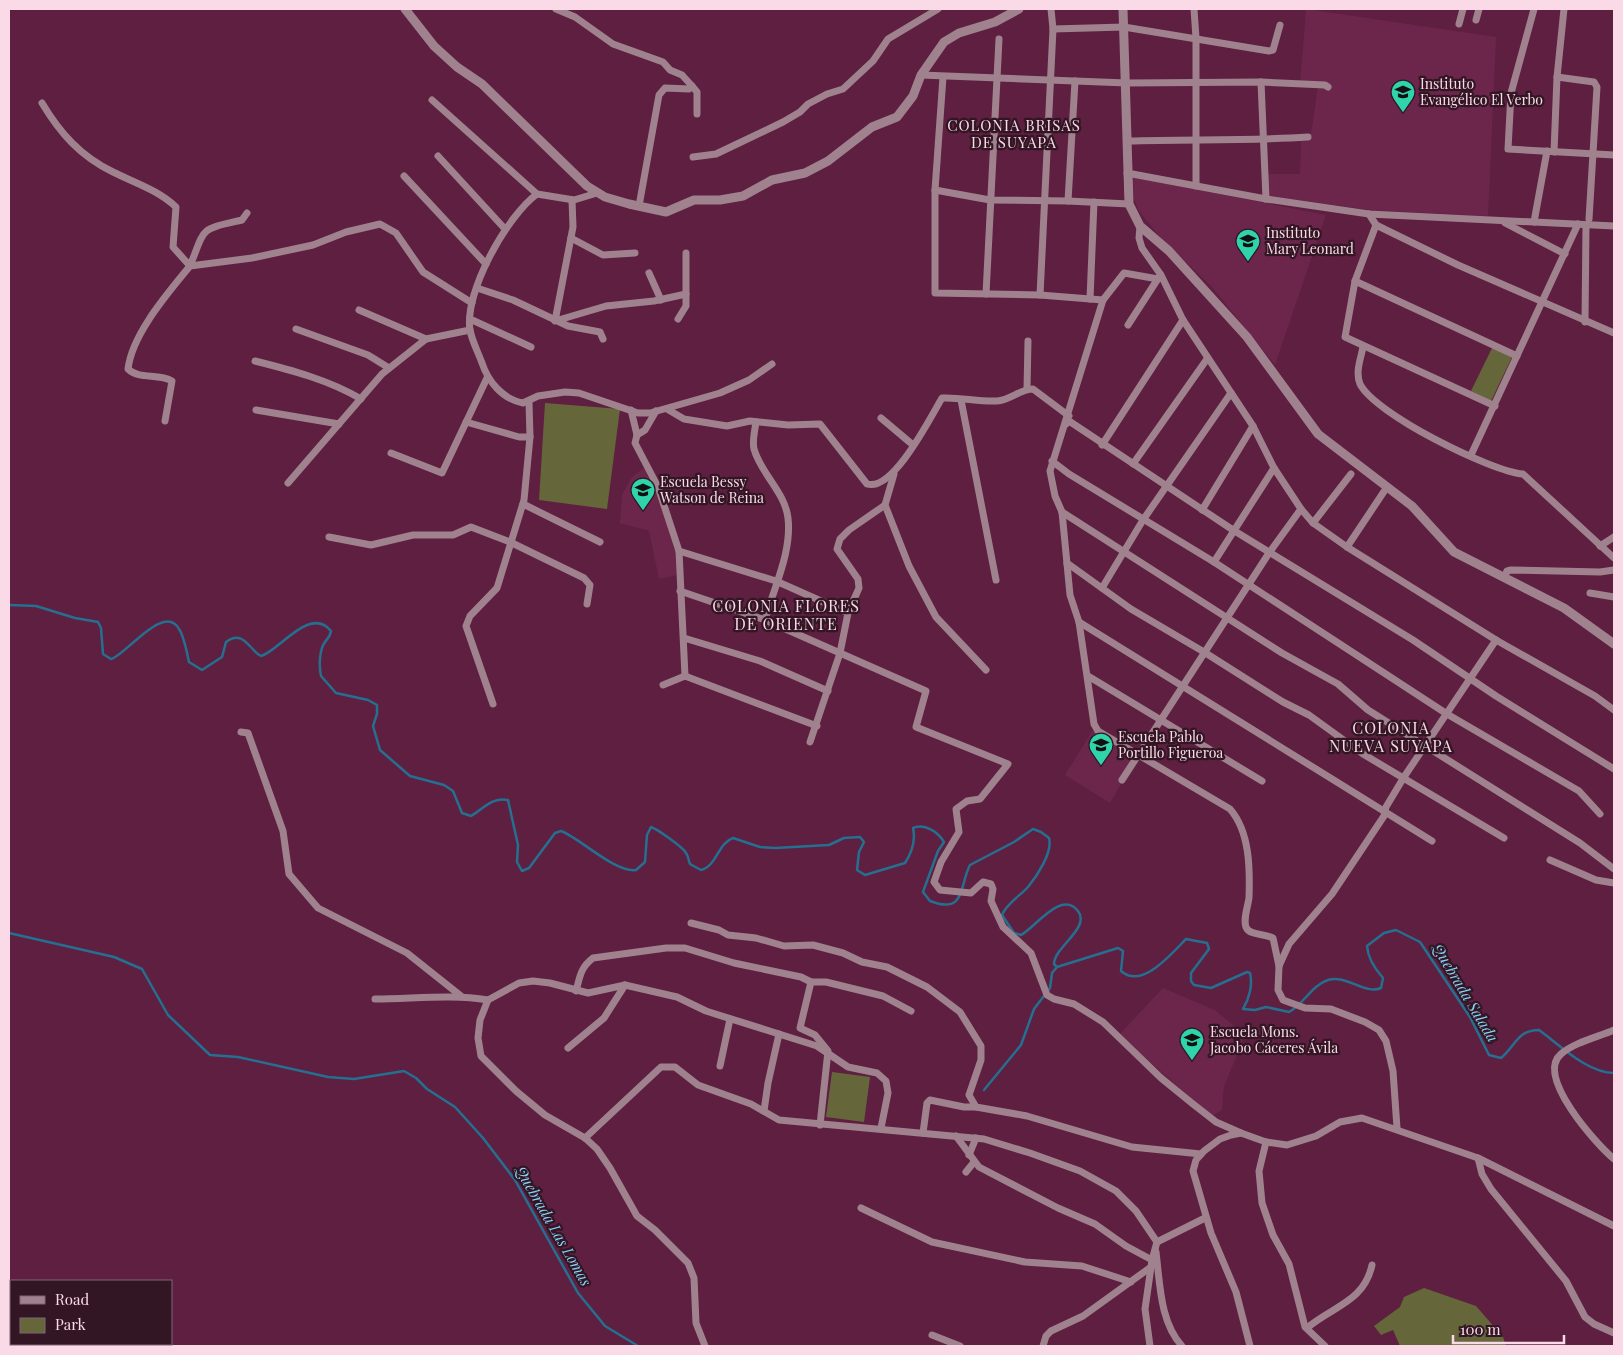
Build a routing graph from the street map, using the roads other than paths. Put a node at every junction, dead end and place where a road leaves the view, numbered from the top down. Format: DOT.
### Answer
graph roads {
  1 [pos="405,9"];
  2 [pos="556,9"];
  3 [pos="938,9"];
  4 [pos="1019,9"];
  5 [pos="1051,9"];
  6 [pos="1123,9"];
  7 [pos="1194,9"];
  8 [pos="1463,9"];
  9 [pos="1479,9"];
  10 [pos="1534,9"];
  11 [pos="1564,9"];
  12 [pos="1476,20"];
  13 [pos="1459,24"];
  14 [pos="1280,25"];
  15 [pos="1124,27"];
  16 [pos="1053,29"];
  17 [pos="999,38"];
  18 [pos="1196,38"];
  19 [pos="921,75"];
  20 [pos="943,77"];
  21 [pos="1558,77"];
  22 [pos="997,79"];
  23 [pos="1050,81"];
  24 [pos="1075,81"];
  25 [pos="1195,82"];
  26 [pos="1261,82"];
  27 [pos="1127,83"];
  28 [pos="692,86"];
  29 [pos="1328,87"];
  30 [pos="432,100"];
  31 [pos="42,103"];
  32 [pos="697,114"];
  33 [pos="1308,137"];
  34 [pos="1197,138"];
  35 [pos="1264,140"];
  36 [pos="1128,141"];
  37 [pos="1550,151"];
  38 [pos="1594,154"];
  39 [pos="1614,154"];
  40 [pos="438,156"];
  41 [pos="693,157"];
  42 [pos="1127,174"];
  43 [pos="404,176"];
  44 [pos="1196,186"];
  45 [pos="935,190"];
  46 [pos="596,193"];
  47 [pos="537,194"];
  48 [pos="1266,199"];
  49 [pos="572,200"];
  50 [pos="990,200"];
  51 [pos="1043,201"];
  52 [pos="1068,201"];
  53 [pos="1094,202"];
  54 [pos="1129,204"];
  55 [pos="639,206"];
  56 [pos="246,213"];
  57 [pos="1369,214"];
  58 [pos="1503,221"];
  59 [pos="1534,222"];
  60 [pos="1585,223"];
  61 [pos="1376,225"];
  62 [pos="1140,226"];
  63 [pos="1614,226"];
  64 [pos="505,229"];
  65 [pos="571,238"];
  66 [pos="635,253"];
  67 [pos="686,254"];
  68 [pos="1565,254"];
  69 [pos="486,264"];
  70 [pos="190,266"];
  71 [pos="649,273"];
  72 [pos="1159,277"];
  73 [pos="1355,281"];
  74 [pos="477,288"];
  75 [pos="686,294"];
  76 [pos="986,294"];
  77 [pos="1040,295"];
  78 [pos="1090,299"];
  79 [pos="661,300"];
  80 [pos="1103,300"];
  81 [pos="1543,302"];
  82 [pos="472,303"];
  83 [pos="359,310"];
  84 [pos="470,319"];
  85 [pos="678,319"];
  86 [pos="1182,320"];
  87 [pos="555,321"];
  88 [pos="1585,322"];
  89 [pos="1128,325"];
  90 [pos="296,329"];
  91 [pos="470,330"];
  92 [pos="1614,333"];
  93 [pos="426,339"];
  94 [pos="603,339"];
  95 [pos="1028,341"];
  96 [pos="531,347"];
  97 [pos="1364,347"];
  98 [pos="1517,356"];
  99 [pos="1207,359"];
  100 [pos="255,361"];
  101 [pos="772,364"];
  102 [pos="390,368"];
  103 [pos="488,378"];
  104 [pos="1027,388"];
  105 [pos="1231,393"];
  106 [pos="361,399"];
  107 [pos="961,400"];
  108 [pos="529,402"];
  109 [pos="1495,406"];
  110 [pos="667,408"];
  111 [pos="256,410"];
  112 [pos="631,410"];
  113 [pos="656,412"];
  114 [pos="1069,416"];
  115 [pos="881,418"];
  116 [pos="166,421"];
  117 [pos="466,422"];
  118 [pos="756,422"];
  119 [pos="339,424"];
  120 [pos="1066,425"];
  121 [pos="1253,426"];
  122 [pos="637,435"];
  123 [pos="530,437"];
  124 [pos="1102,445"];
  125 [pos="913,446"];
  126 [pos="391,453"];
  127 [pos="1471,455"];
  128 [pos="1052,461"];
  129 [pos="1133,464"];
  130 [pos="1274,468"];
  131 [pos="894,474"];
  132 [pos="1351,474"];
  133 [pos="288,483"];
  134 [pos="1168,485"];
  135 [pos="1387,488"];
  136 [pos="523,504"];
  137 [pos="885,505"];
  138 [pos="1300,509"];
  139 [pos="1202,510"];
  140 [pos="1062,512"];
  141 [pos="1143,520"];
  142 [pos="1313,523"];
  143 [pos="1233,530"];
  144 [pos="1614,536"];
  145 [pos="329,537"];
  146 [pos="510,542"];
  147 [pos="600,542"];
  148 [pos="1600,546"];
  149 [pos="1347,547"];
  150 [pos="679,551"];
  151 [pos="1125,553"];
  152 [pos="1268,553"];
  153 [pos="1614,558"];
  154 [pos="1214,562"];
  155 [pos="1066,563"];
  156 [pos="1614,570"];
  157 [pos="1504,578"];
  158 [pos="996,580"];
  159 [pos="776,581"];
  160 [pos="1248,585"];
  161 [pos="1102,588"];
  162 [pos="680,591"];
  163 [pos="1590,593"];
  164 [pos="1614,597"];
  165 [pos="586,604"];
  166 [pos="848,613"];
  167 [pos="1227,618"];
  168 [pos="765,620"];
  169 [pos="1079,622"];
  170 [pos="684,638"];
  171 [pos="1496,640"];
  172 [pos="1614,644"];
  173 [pos="1204,652"];
  174 [pos="840,653"];
  175 [pos="986,670"];
  176 [pos="685,676"];
  177 [pos="1088,676"];
  178 [pos="1472,678"];
  179 [pos="663,685"];
  180 [pos="1182,685"];
  181 [pos="828,691"];
  182 [pos="493,704"];
  183 [pos="1614,710"];
  184 [pos="1447,714"];
  185 [pos="1162,719"];
  186 [pos="817,726"];
  187 [pos="241,732"];
  188 [pos="810,742"];
  189 [pos="1426,745"];
  190 [pos="1140,754"];
  191 [pos="1614,769"];
  192 [pos="1404,777"];
  193 [pos="1122,780"];
  194 [pos="1262,781"];
  195 [pos="1385,811"];
  196 [pos="1600,814"];
  197 [pos="1504,838"];
  198 [pos="1432,841"];
  199 [pos="1550,860"];
  200 [pos="1614,869"];
  201 [pos="1614,883"];
  202 [pos="691,923"];
  203 [pos="1280,966"];
  204 [pos="811,982"];
  205 [pos="625,985"];
  206 [pos="576,991"];
  207 [pos="461,996"];
  208 [pos="375,999"];
  209 [pos="488,1000"];
  210 [pos="911,1011"];
  211 [pos="730,1019"];
  212 [pos="1614,1030"];
  213 [pos="779,1034"];
  214 [pos="568,1048"];
  215 [pos="828,1051"];
  216 [pos="720,1066"];
  217 [pos="976,1107"];
  218 [pos="764,1112"];
  219 [pos="820,1125"];
  220 [pos="881,1128"];
  221 [pos="1397,1128"];
  222 [pos="923,1133"];
  223 [pos="1241,1133"];
  224 [pos="956,1136"];
  225 [pos="585,1138"];
  226 [pos="976,1138"];
  227 [pos="1266,1142"];
  228 [pos="1201,1154"];
  229 [pos="969,1156"];
  230 [pos="1478,1158"];
  231 [pos="1614,1159"];
  232 [pos="974,1162"];
  233 [pos="966,1172"];
  234 [pos="860,1208"];
  235 [pos="1205,1218"];
  236 [pos="1614,1226"];
  237 [pos="1156,1246"];
  238 [pos="1152,1264"];
  239 [pos="1372,1265"];
  240 [pos="1131,1282"];
  241 [pos="1307,1328"];
  242 [pos="1614,1333"];
  243 [pos="932,1335"];
  244 [pos="705,1346"];
  245 [pos="960,1346"];
  246 [pos="1043,1346"];
  247 [pos="1150,1346"];
  248 [pos="1182,1346"];
  249 [pos="1250,1346"];
  250 [pos="1325,1346"];
  1 -- 46 [label="street"];
  2 -- 28 [label="street"];
  3 -- 41 [label="street"];
  4 -- 19 [label="street"];
  5 -- 16 [label="street"];
  6 -- 15 [label="street"];
  7 -- 18 [label="street"];
  8 -- 13 [label="street"];
  9 -- 12 [label="street"];
  10 -- 37 [label="street"];
  11 -- 21 [label="street"];
  14 -- 18 [label="street"];
  15 -- 16 [label="street"];
  15 -- 18 [label="street"];
  15 -- 27 [label="street"];
  16 -- 23 [label="street"];
  17 -- 22 [label="street"];
  18 -- 25 [label="street"];
  19 -- 20 [label="street"];
  19 -- 55 [label="street"];
  20 -- 22 [label="street"];
  20 -- 45 [label="street"];
  21 -- 37 [label="street"];
  21 -- 38 [label="street"];
  22 -- 23 [label="street"];
  22 -- 50 [label="street"];
  23 -- 24 [label="street"];
  23 -- 51 [label="street"];
  24 -- 27 [label="street"];
  24 -- 52 [label="street"];
  25 -- 26 [label="street"];
  25 -- 27 [label="street"];
  25 -- 34 [label="street"];
  26 -- 29 [label="street"];
  26 -- 35 [label="street"];
  27 -- 36 [label="street"];
  28 -- 32 [label="street"];
  28 -- 55 [label="street"];
  30 -- 47 [label="street"];
  31 -- 70 [label="street"];
  33 -- 35 [label="street"];
  34 -- 35 [label="street"];
  34 -- 36 [label="street"];
  34 -- 44 [label="street"];
  35 -- 48 [label="street"];
  36 -- 42 [label="street"];
  37 -- 38 [label="street"];
  37 -- 59 [label="street"];
  38 -- 39 [label="street"];
  38 -- 60 [label="street"];
  40 -- 64 [label="street"];
  42 -- 44 [label="street"];
  42 -- 54 [label="street"];
  43 -- 69 [label="street"];
  44 -- 48 [label="street"];
  45 -- 50 [label="street"];
  45 -- 76 [label="street"];
  46 -- 49 [label="street"];
  46 -- 55 [label="street"];
  47 -- 49 [label="street"];
  47 -- 64 [label="street"];
  48 -- 57 [label="street"];
  49 -- 65 [label="street"];
  50 -- 51 [label="street"];
  50 -- 76 [label="street"];
  51 -- 52 [label="street"];
  51 -- 77 [label="street"];
  52 -- 53 [label="street"];
  53 -- 54 [label="street"];
  53 -- 78 [label="street"];
  54 -- 62 [label="street"];
  56 -- 70 [label="street"];
  57 -- 58 [label="street"];
  57 -- 61 [label="street"];
  58 -- 59 [label="street"];
  58 -- 68 [label="street"];
  59 -- 60 [label="street"];
  60 -- 63 [label="street"];
  60 -- 68 [label="street"];
  60 -- 88 [label="street"];
  61 -- 73 [label="street"];
  61 -- 81 [label="street"];
  62 -- 72 [label="street"];
  62 -- 135 [label="street"];
  64 -- 69 [label="street"];
  65 -- 66 [label="street"];
  65 -- 87 [label="street"];
  67 -- 75 [label="street"];
  68 -- 81 [label="street"];
  69 -- 74 [label="street"];
  70 -- 82 [label="street"];
  70 -- 116 [label="street"];
  71 -- 79 [label="street"];
  72 -- 80 [label="street"];
  72 -- 86 [label="street"];
  72 -- 89 [label="street"];
  73 -- 97 [label="street"];
  73 -- 98 [label="street"];
  74 -- 82 [label="street"];
  74 -- 87 [label="street"];
  75 -- 79 [label="street"];
  75 -- 85 [label="street"];
  76 -- 77 [label="street"];
  77 -- 78 [label="street"];
  78 -- 80 [label="street"];
  79 -- 87 [label="street"];
  80 -- 114 [label="street"];
  81 -- 88 [label="street"];
  81 -- 98 [label="street"];
  82 -- 84 [label="street"];
  83 -- 93 [label="street"];
  84 -- 91 [label="street"];
  84 -- 96 [label="street"];
  86 -- 99 [label="street"];
  86 -- 124 [label="street"];
  87 -- 94 [label="street"];
  88 -- 92 [label="street"];
  90 -- 102 [label="street"];
  91 -- 93 [label="street"];
  91 -- 103 [label="street"];
  93 -- 102 [label="street"];
  95 -- 104 [label="street"];
  97 -- 109 [label="street"];
  97 -- 127 [label="street"];
  98 -- 109 [label="street"];
  99 -- 105 [label="street"];
  99 -- 129 [label="street"];
  100 -- 106 [label="street"];
  101 -- 110 [label="street"];
  102 -- 106 [label="street"];
  103 -- 108 [label="street"];
  103 -- 117 [label="street"];
  104 -- 107 [label="street"];
  104 -- 114 [label="street"];
  105 -- 121 [label="street"];
  105 -- 134 [label="street"];
  106 -- 119 [label="street"];
  107 -- 125 [label="street"];
  107 -- 158 [label="street"];
  108 -- 112 [label="street"];
  108 -- 123 [label="street"];
  109 -- 127 [label="street"];
  110 -- 113 [label="street"];
  110 -- 118 [label="street"];
  111 -- 119 [label="street"];
  112 -- 113 [label="street"];
  112 -- 122 [label="street"];
  113 -- 122 [label="street"];
  114 -- 120 [label="street"];
  115 -- 125 [label="street"];
  117 -- 123 [label="street"];
  117 -- 126 [label="street"];
  118 -- 131 [label="street"];
  118 -- 159 [label="street"];
  119 -- 133 [label="street"];
  120 -- 124 [label="street"];
  120 -- 128 [label="street"];
  121 -- 130 [label="street"];
  121 -- 139 [label="street"];
  122 -- 150 [label="street"];
  123 -- 136 [label="street"];
  124 -- 129 [label="street"];
  125 -- 131 [label="street"];
  127 -- 148 [label="street"];
  128 -- 140 [label="street"];
  128 -- 141 [label="street"];
  129 -- 134 [label="street"];
  130 -- 138 [label="street"];
  130 -- 143 [label="street"];
  131 -- 137 [label="street"];
  132 -- 142 [label="street"];
  134 -- 139 [label="street"];
  134 -- 141 [label="street"];
  135 -- 149 [label="street"];
  135 -- 157 [label="street"];
  136 -- 146 [label="street"];
  136 -- 147 [label="street"];
  137 -- 166 [label="street"];
  137 -- 175 [label="street"];
  138 -- 142 [label="street"];
  138 -- 152 [label="street"];
  139 -- 143 [label="street"];
  140 -- 151 [label="street"];
  140 -- 155 [label="street"];
  141 -- 151 [label="street"];
  141 -- 154 [label="street"];
  142 -- 149 [label="street"];
  143 -- 152 [label="street"];
  143 -- 154 [label="street"];
  144 -- 148 [label="street"];
  145 -- 146 [label="street"];
  146 -- 165 [label="street"];
  146 -- 182 [label="street"];
  148 -- 153 [label="street"];
  149 -- 171 [label="street"];
  150 -- 159 [label="street"];
  150 -- 162 [label="street"];
  151 -- 161 [label="street"];
  151 -- 167 [label="street"];
  152 -- 160 [label="street"];
  152 -- 178 [label="street"];
  154 -- 160 [label="street"];
  155 -- 161 [label="street"];
  155 -- 169 [label="street"];
  156 -- 157 [label="street"];
  157 -- 172 [label="street"];
  159 -- 166 [label="street"];
  159 -- 168 [label="street"];
  160 -- 167 [label="street"];
  160 -- 184 [label="street"];
  161 -- 173 [label="street"];
  162 -- 168 [label="street"];
  162 -- 170 [label="street"];
  163 -- 164 [label="street"];
  166 -- 174 [label="street"];
  167 -- 173 [label="street"];
  167 -- 189 [label="street"];
  168 -- 174 [label="street"];
  169 -- 177 [label="street"];
  169 -- 180 [label="street"];
  170 -- 176 [label="street"];
  170 -- 181 [label="street"];
  171 -- 178 [label="street"];
  171 -- 183 [label="street"];
  173 -- 180 [label="street"];
  173 -- 192 [label="street"];
  174 -- 181 [label="street"];
  174 -- 223 [label="street"];
  176 -- 179 [label="street"];
  176 -- 186 [label="street"];
  177 -- 185 [label="street"];
  177 -- 190 [label="street"];
  178 -- 184 [label="street"];
  178 -- 191 [label="street"];
  180 -- 185 [label="street"];
  180 -- 195 [label="street"];
  181 -- 186 [label="street"];
  184 -- 189 [label="street"];
  184 -- 196 [label="street"];
  185 -- 190 [label="street"];
  185 -- 194 [label="street"];
  186 -- 188 [label="street"];
  187 -- 207 [label="street"];
  189 -- 192 [label="street"];
  189 -- 200 [label="street"];
  190 -- 193 [label="street"];
  190 -- 203 [label="street"];
  192 -- 195 [label="street"];
  192 -- 197 [label="street"];
  195 -- 198 [label="street"];
  195 -- 203 [label="street"];
  199 -- 201 [label="street"];
  202 -- 217 [label="street"];
  203 -- 221 [label="street"];
  204 -- 206 [label="street"];
  204 -- 210 [label="street"];
  204 -- 215 [label="street"];
  205 -- 206 [label="street"];
  205 -- 211 [label="street"];
  205 -- 214 [label="street"];
  206 -- 209 [label="street"];
  207 -- 208 [label="street"];
  207 -- 209 [label="street"];
  209 -- 225 [label="street"];
  211 -- 213 [label="street"];
  211 -- 216 [label="street"];
  212 -- 231 [label="street"];
  213 -- 215 [label="street"];
  213 -- 218 [label="street"];
  215 -- 219 [label="street"];
  215 -- 220 [label="street"];
  217 -- 222 [label="street"];
  217 -- 228 [label="street"];
  218 -- 219 [label="street"];
  218 -- 225 [label="street"];
  219 -- 220 [label="street"];
  220 -- 222 [label="street"];
  221 -- 227 [label="street"];
  221 -- 230 [label="street"];
  222 -- 224 [label="street"];
  223 -- 227 [label="street"];
  223 -- 228 [label="street"];
  224 -- 226 [label="street"];
  224 -- 229 [label="street"];
  225 -- 244 [label="street"];
  226 -- 229 [label="street"];
  226 -- 237 [label="street"];
  227 -- 241 [label="street"];
  228 -- 235 [label="street"];
  229 -- 232 [label="street"];
  230 -- 236 [label="street"];
  230 -- 242 [label="street"];
  232 -- 233 [label="street"];
  232 -- 238 [label="street"];
  234 -- 240 [label="street"];
  235 -- 237 [label="street"];
  235 -- 249 [label="street"];
  237 -- 238 [label="street"];
  237 -- 248 [label="street"];
  238 -- 240 [label="street"];
  238 -- 247 [label="street"];
  239 -- 241 [label="street"];
  240 -- 246 [label="street"];
  241 -- 250 [label="street"];
  243 -- 245 [label="street"];
}
